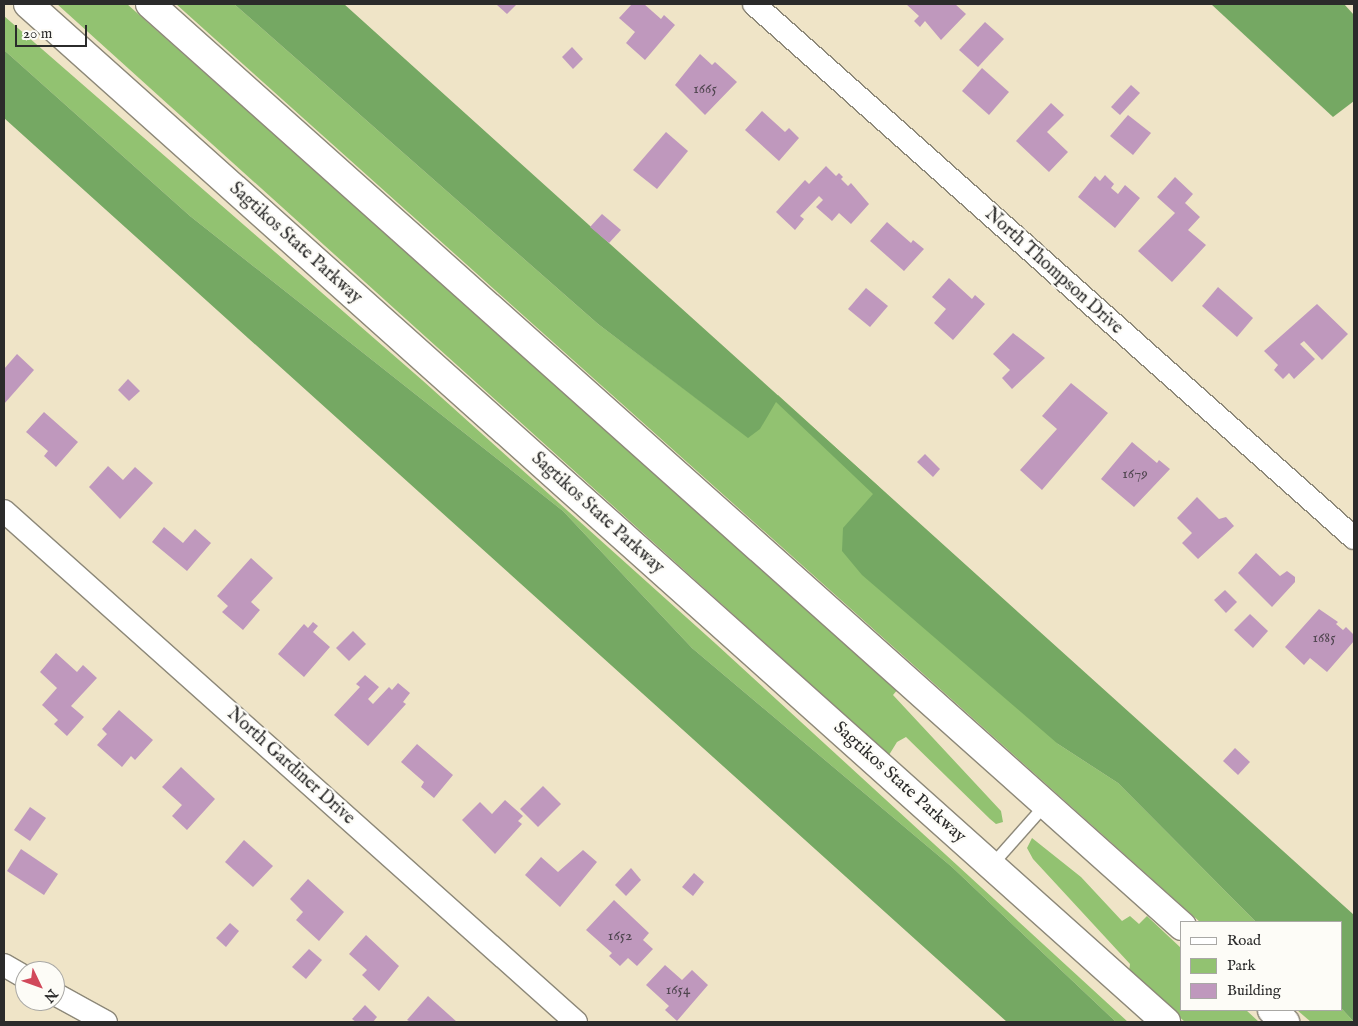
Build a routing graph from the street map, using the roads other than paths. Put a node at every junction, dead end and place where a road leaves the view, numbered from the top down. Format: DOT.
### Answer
graph roads {
  1 [pos="28,4"];
  2 [pos="150,4"];
  3 [pos="754,4"];
  4 [pos="4,511"];
  5 [pos="1354,538"];
  6 [pos="1046,802"];
  7 [pos="991,865"];
  8 [pos="1180,924"];
  9 [pos="4,965"];
  10 [pos="15,971"];
  11 [pos="65,999"];
  12 [pos="1273,1011"];
  13 [pos="106,1022"];
  14 [pos="576,1022"];
  15 [pos="1166,1022"];
  16 [pos="1285,1022"];
  1 -- 7 [label="highway, Sagtikos State Parkway"];
  2 -- 6 [label="highway"];
  3 -- 5 [label="street, North Thompson Drive"];
  4 -- 14 [label="street, North Gardiner Drive"];
  6 -- 7 [label="lane"];
  6 -- 8 [label="highway"];
  7 -- 15 [label="highway, Sagtikos State Parkway"];
  9 -- 10 [label="street"];
  11 -- 13 [label="street"];
  12 -- 16 [label="highway"];
}
